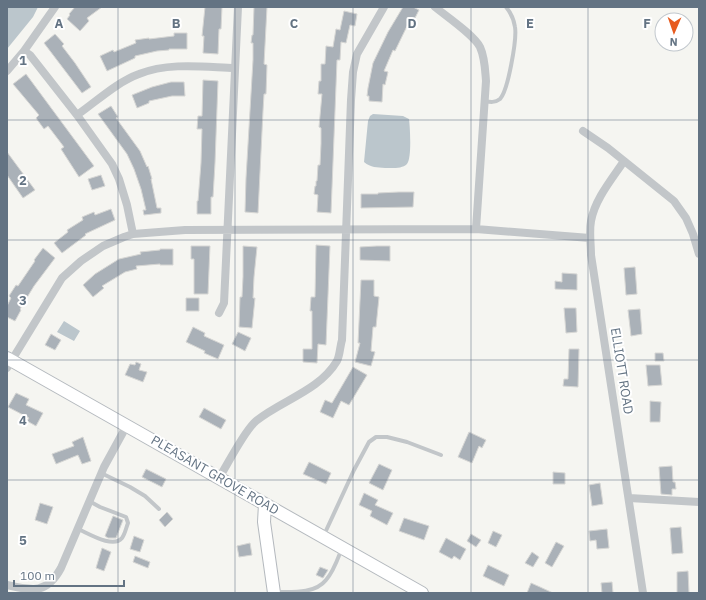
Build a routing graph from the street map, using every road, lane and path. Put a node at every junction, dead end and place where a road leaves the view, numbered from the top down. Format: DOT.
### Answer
graph roads {
  1 [pos="55,7"];
  2 [pos="238,7"];
  3 [pos="384,7"];
  4 [pos="435,7"];
  5 [pos="506,7"];
  6 [pos="24,51"];
  7 [pos="235,68"];
  8 [pos="7,72"];
  9 [pos="484,102"];
  10 [pos="77,115"];
  11 [pos="583,131"];
  12 [pos="624,161"];
  13 [pos="476,228"];
  14 [pos="346,229"];
  15 [pos="227,230"];
  16 [pos="696,233"];
  17 [pos="133,234"];
  18 [pos="590,238"];
  19 [pos="699,254"];
  20 [pos="219,313"];
  21 [pos="9,362"];
  22 [pos="126,425"];
  23 [pos="441,455"];
  24 [pos="101,473"];
  25 [pos="219,478"];
  26 [pos="629,498"];
  27 [pos="89,500"];
  28 [pos="699,502"];
  29 [pos="265,504"];
  30 [pos="159,509"];
  31 [pos="77,528"];
  32 [pos="322,537"];
  33 [pos="343,548"];
  34 [pos="7,585"];
  35 [pos="274,593"];
  36 [pos="422,593"];
  37 [pos="643,593"];
  1 -- 6 [label="street"];
  2 -- 7 [label="street"];
  3 -- 14 [label="street"];
  4 -- 9 [label="street"];
  5 -- 9 [label="lane"];
  6 -- 8 [label="street"];
  6 -- 10 [label="street"];
  7 -- 10 [label="street"];
  7 -- 15 [label="street"];
  9 -- 13 [label="street"];
  10 -- 17 [label="street"];
  11 -- 12 [label="street"];
  12 -- 16 [label="street"];
  12 -- 18 [label="street, ELLIOTT ROAD"];
  13 -- 14 [label="street"];
  13 -- 18 [label="street"];
  14 -- 15 [label="street"];
  14 -- 25 [label="street"];
  15 -- 17 [label="street"];
  15 -- 20 [label="street"];
  16 -- 19 [label="street"];
  17 -- 21 [label="street"];
  18 -- 26 [label="street, ELLIOTT ROAD"];
  21 -- 22 [label="street, PLEASANT GROVE ROAD"];
  22 -- 24 [label="street"];
  22 -- 25 [label="street, PLEASANT GROVE ROAD"];
  23 -- 32 [label="lane"];
  24 -- 27 [label="street"];
  24 -- 30 [label="lane"];
  25 -- 29 [label="street, PLEASANT GROVE ROAD"];
  26 -- 28 [label="street"];
  26 -- 37 [label="street, ELLIOTT ROAD"];
  27 -- 31 [label="street"];
  27 -- 31 [label="lane"];
  29 -- 32 [label="street, PLEASANT GROVE ROAD"];
  29 -- 35 [label="street"];
  31 -- 34 [label="street"];
  32 -- 33 [label="street, PLEASANT GROVE ROAD"];
  33 -- 35 [label="lane"];
  33 -- 36 [label="street, PLEASANT GROVE ROAD"];
}
